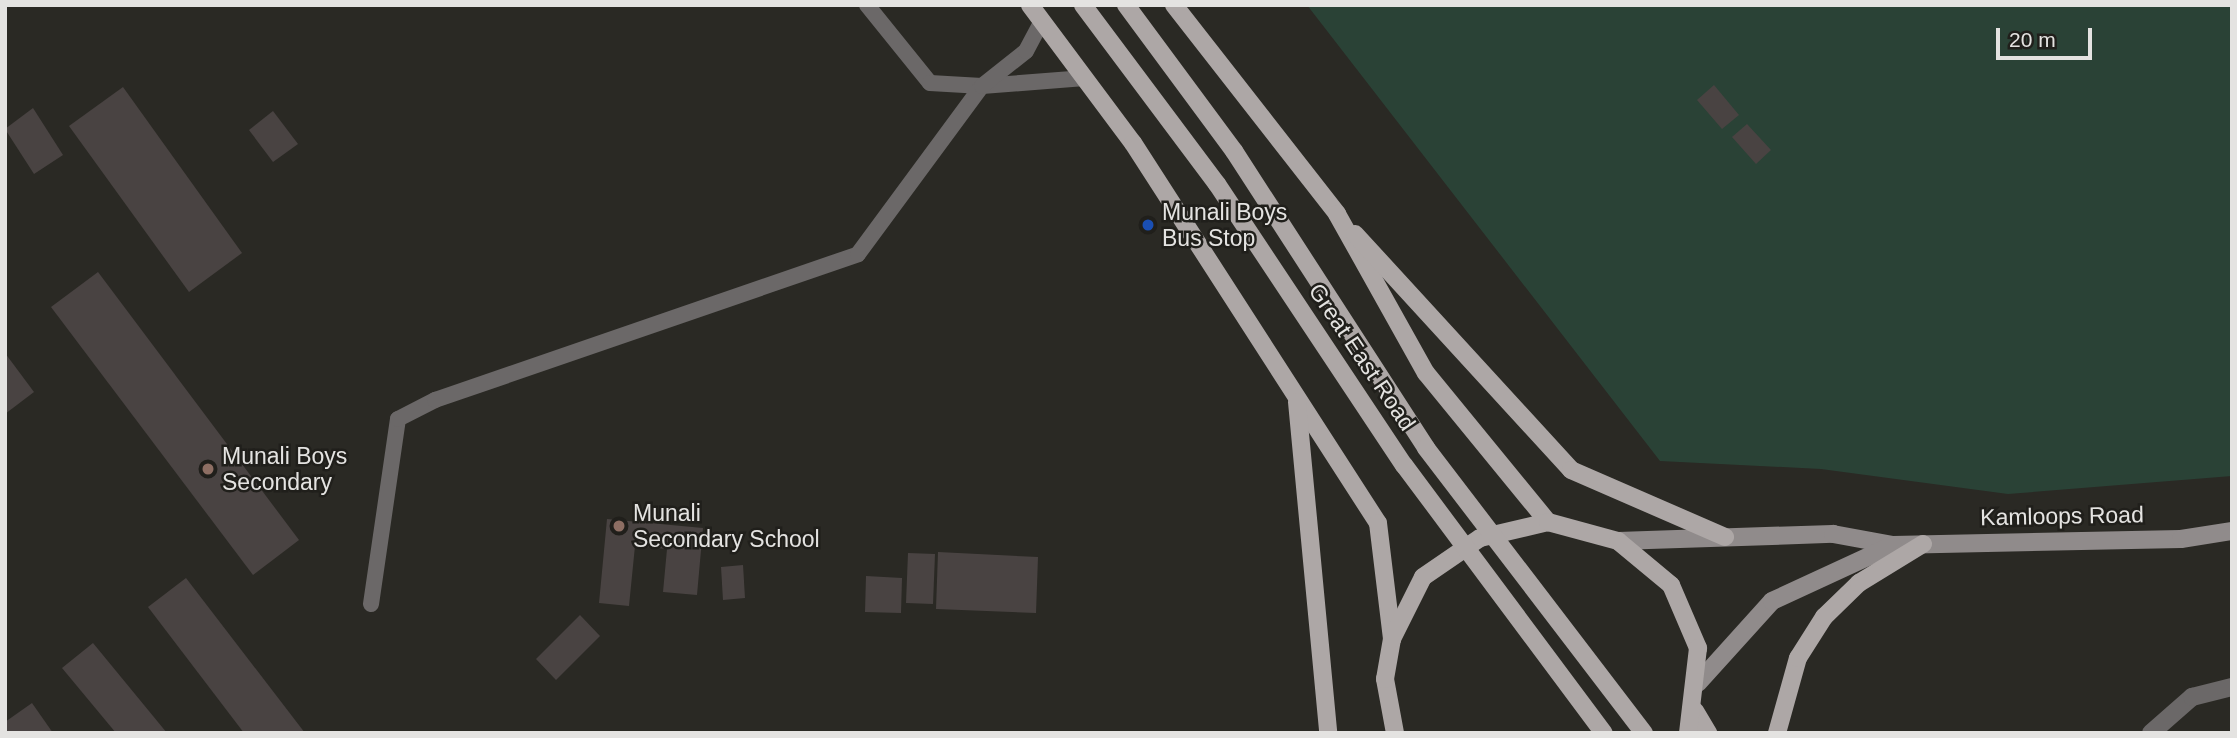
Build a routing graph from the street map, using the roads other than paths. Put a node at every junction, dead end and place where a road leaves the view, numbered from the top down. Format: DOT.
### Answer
graph roads {
  1 [pos="867,5"];
  2 [pos="1030,5"];
  3 [pos="1083,5"];
  4 [pos="1126,5"];
  5 [pos="1174,5"];
  6 [pos="1042,21"];
  7 [pos="1085,78"];
  8 [pos="982,86"];
  9 [pos="1337,214"];
  10 [pos="1296,397"];
  11 [pos="1548,522"];
  12 [pos="2232,531"];
  13 [pos="1725,537"];
  14 [pos="1618,541"];
  15 [pos="1923,544"];
  16 [pos="1893,545"];
  17 [pos="370,604"];
  18 [pos="1392,639"];
  19 [pos="1698,682"];
  20 [pos="2232,687"];
  21 [pos="1695,711"];
  22 [pos="1328,733"];
  23 [pos="1395,733"];
  24 [pos="1604,733"];
  25 [pos="1644,733"];
  26 [pos="1688,733"];
  27 [pos="1707,733"];
  28 [pos="1777,733"];
  29 [pos="2151,733"];
  1 -- 8 [label="lane"];
  2 -- 6 [label="main road"];
  3 -- 24 [label="main road, Great East Road, bridge"];
  4 -- 25 [label="main road, Great East Road, bridge"];
  5 -- 9 [label="main road, Great East Road"];
  6 -- 7 [label="main road"];
  6 -- 8 [label="lane"];
  7 -- 8 [label="lane"];
  7 -- 10 [label="main road"];
  8 -- 17 [label="lane"];
  9 -- 11 [label="main road, Great East Road"];
  9 -- 13 [label="main road"];
  10 -- 18 [label="main road"];
  10 -- 22 [label="main road"];
  11 -- 14 [label="main road"];
  11 -- 18 [label="main road"];
  12 -- 15 [label="main road, Kamloops Road"];
  13 -- 14 [label="main road, Kamloops Road"];
  13 -- 16 [label="main road, Kamloops Road"];
  14 -- 19 [label="main road"];
  15 -- 16 [label="main road, Kamloops Road"];
  15 -- 28 [label="main road"];
  16 -- 19 [label="main road, Kamloops Road"];
  18 -- 23 [label="main road"];
  19 -- 21 [label="main road"];
  20 -- 29 [label="street"];
  21 -- 26 [label="main road"];
  21 -- 27 [label="main road"];
}
